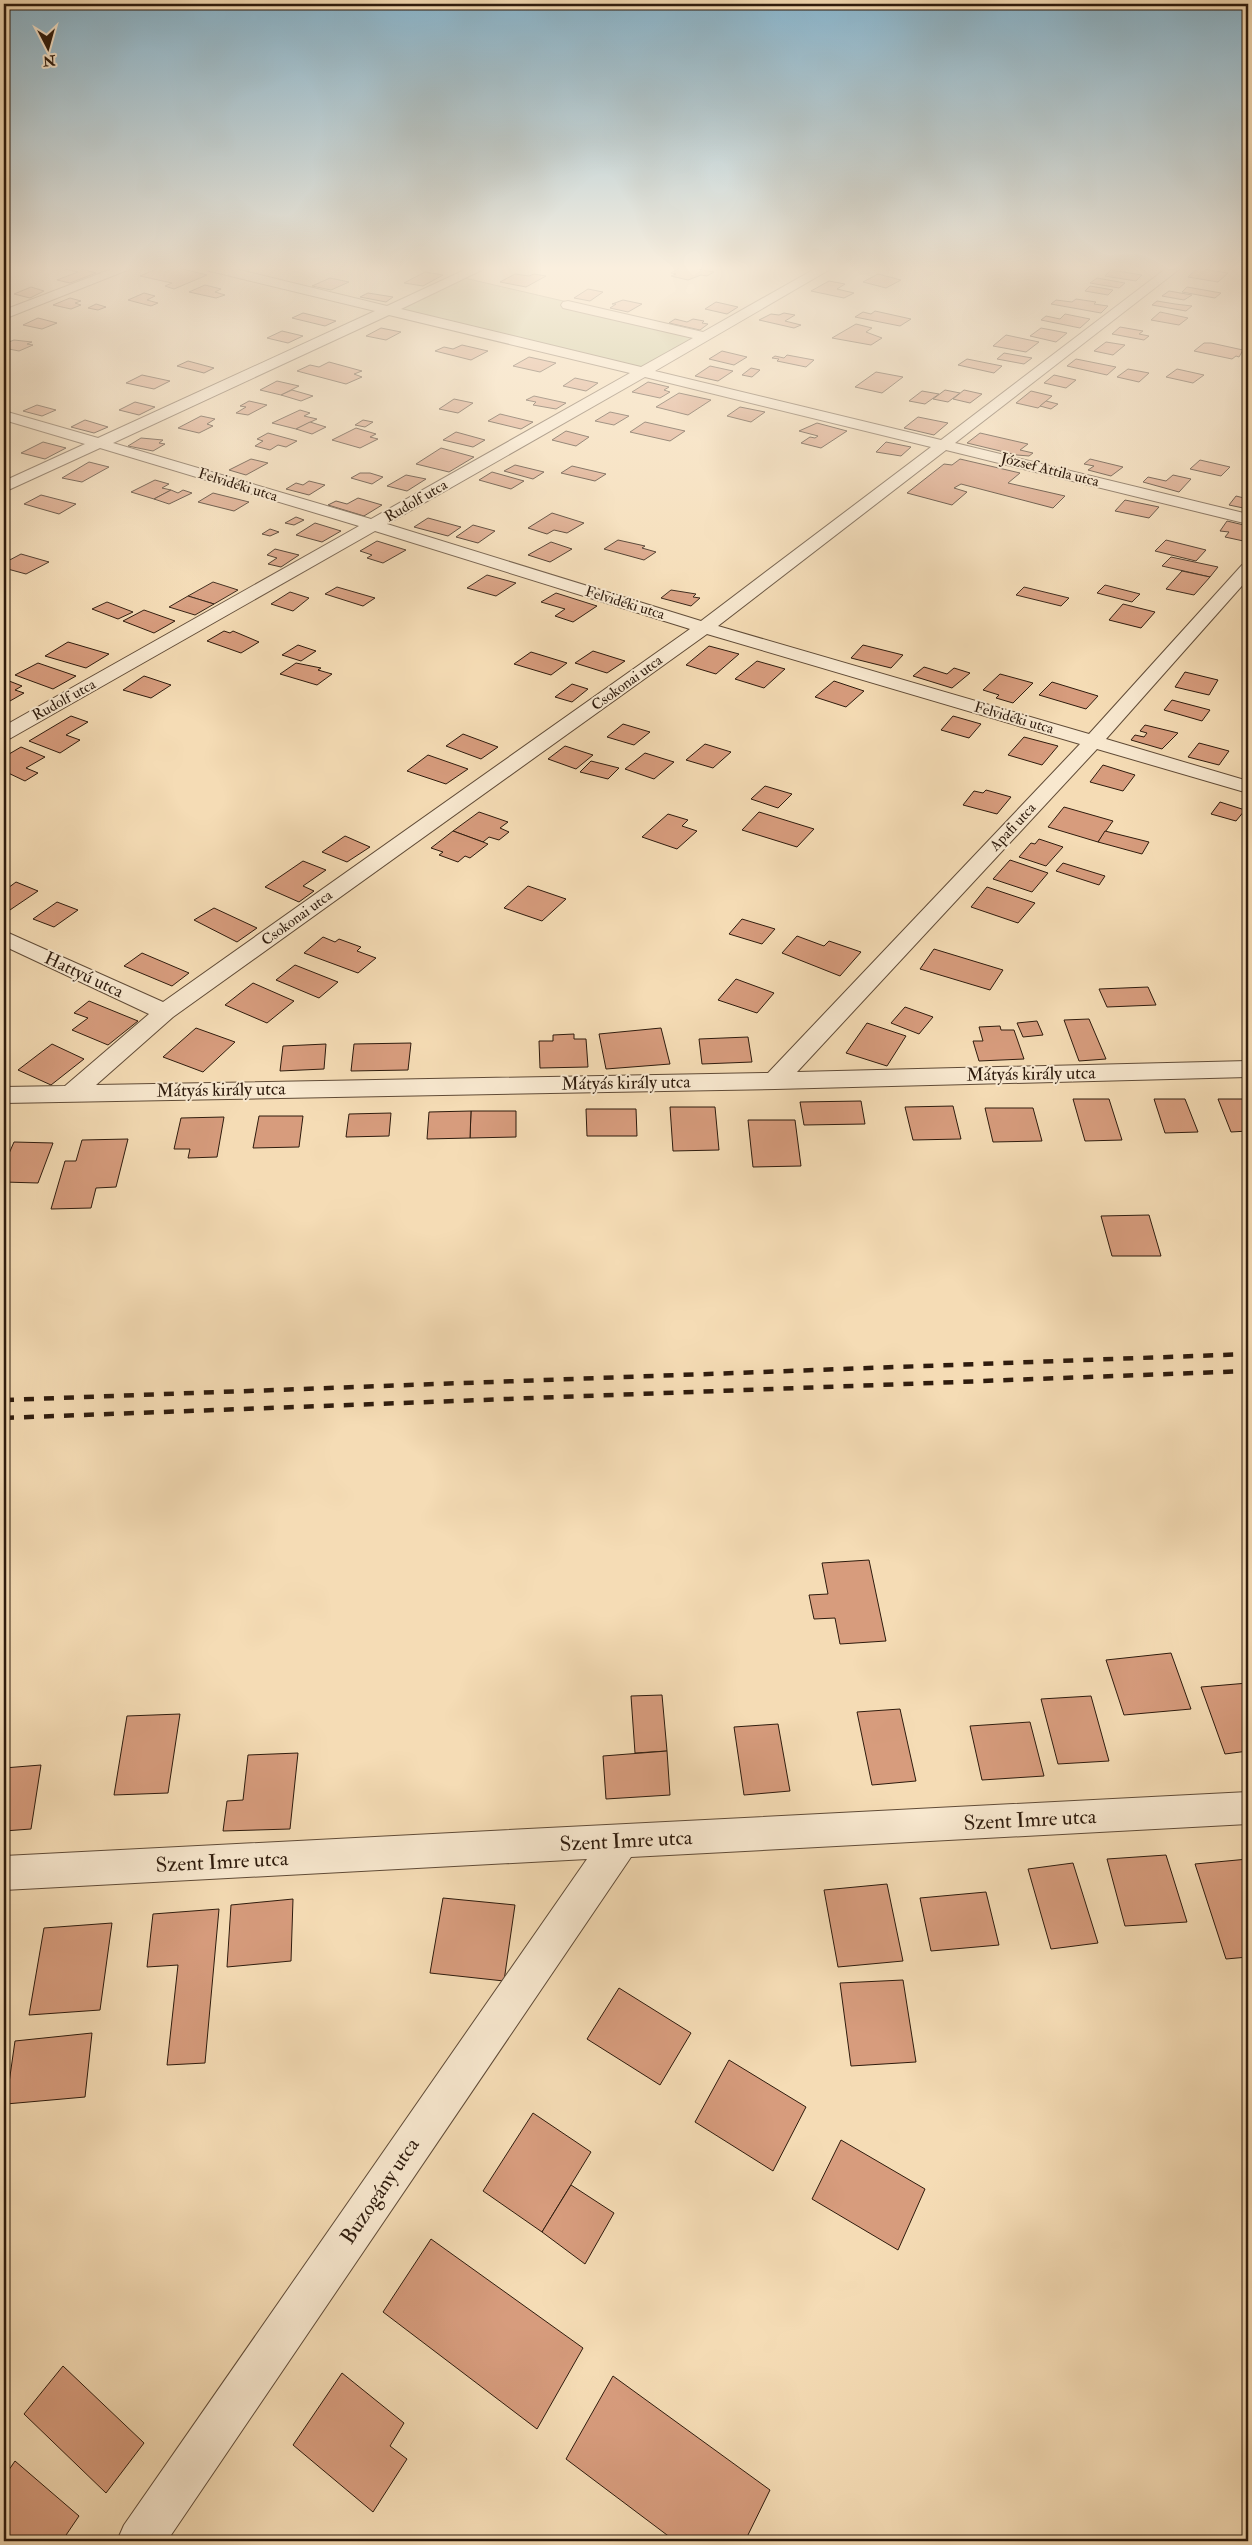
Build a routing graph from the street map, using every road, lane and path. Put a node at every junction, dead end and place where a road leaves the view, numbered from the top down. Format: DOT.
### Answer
graph roads {
  1 [pos="225,386"];
  2 [pos="620,386"];
  3 [pos="702,386"];
  4 [pos="1021,386"];
  5 [pos="4,415"];
  6 [pos="100,444"];
  7 [pos="945,444"];
  8 [pos="4,487"];
  9 [pos="1248,519"];
  10 [pos="374,525"];
  11 [pos="1248,570"];
  12 [pos="704,628"];
  13 [pos="4,734"];
  14 [pos="1093,742"];
  15 [pos="1248,787"];
  16 [pos="4,938"];
  17 [pos="165,1012"];
  18 [pos="1248,1069"];
  19 [pos="775,1081"];
  20 [pos="72,1093"];
  21 [pos="4,1094"];
  22 [pos="1248,1808"];
  23 [pos="621,1841"];
  24 [pos="4,1874"];
  25 [pos="140,2541"];
  1 -- 6 [label="street"];
  2 -- 10 [label="street, Rudolf utca"];
  3 -- 7 [label="street, József Attila utca"];
  4 -- 7 [label="street, Csokonai utca"];
  5 -- 6 [label="street, Felvidéki utca"];
  6 -- 8 [label="street"];
  6 -- 10 [label="street, Felvidéki utca"];
  7 -- 9 [label="street, József Attila utca"];
  7 -- 12 [label="street, Csokonai utca"];
  10 -- 12 [label="street, Felvidéki utca"];
  10 -- 13 [label="street, Rudolf utca"];
  11 -- 14 [label="street, Apafi utca"];
  12 -- 14 [label="street, Felvidéki utca"];
  12 -- 17 [label="street, Csokonai utca"];
  14 -- 15 [label="street, Felvidéki utca"];
  14 -- 19 [label="street, Apafi utca"];
  16 -- 17 [label="street, Hattyú utca"];
  17 -- 20 [label="street, Csokonai utca"];
  18 -- 19 [label="street, Mátyás király utca"];
  19 -- 20 [label="street, Mátyás király utca"];
  20 -- 21 [label="street, Mátyás király utca"];
  22 -- 23 [label="street, Szent Imre utca"];
  23 -- 24 [label="street, Szent Imre utca"];
  23 -- 25 [label="street, Buzogány utca"];
}
